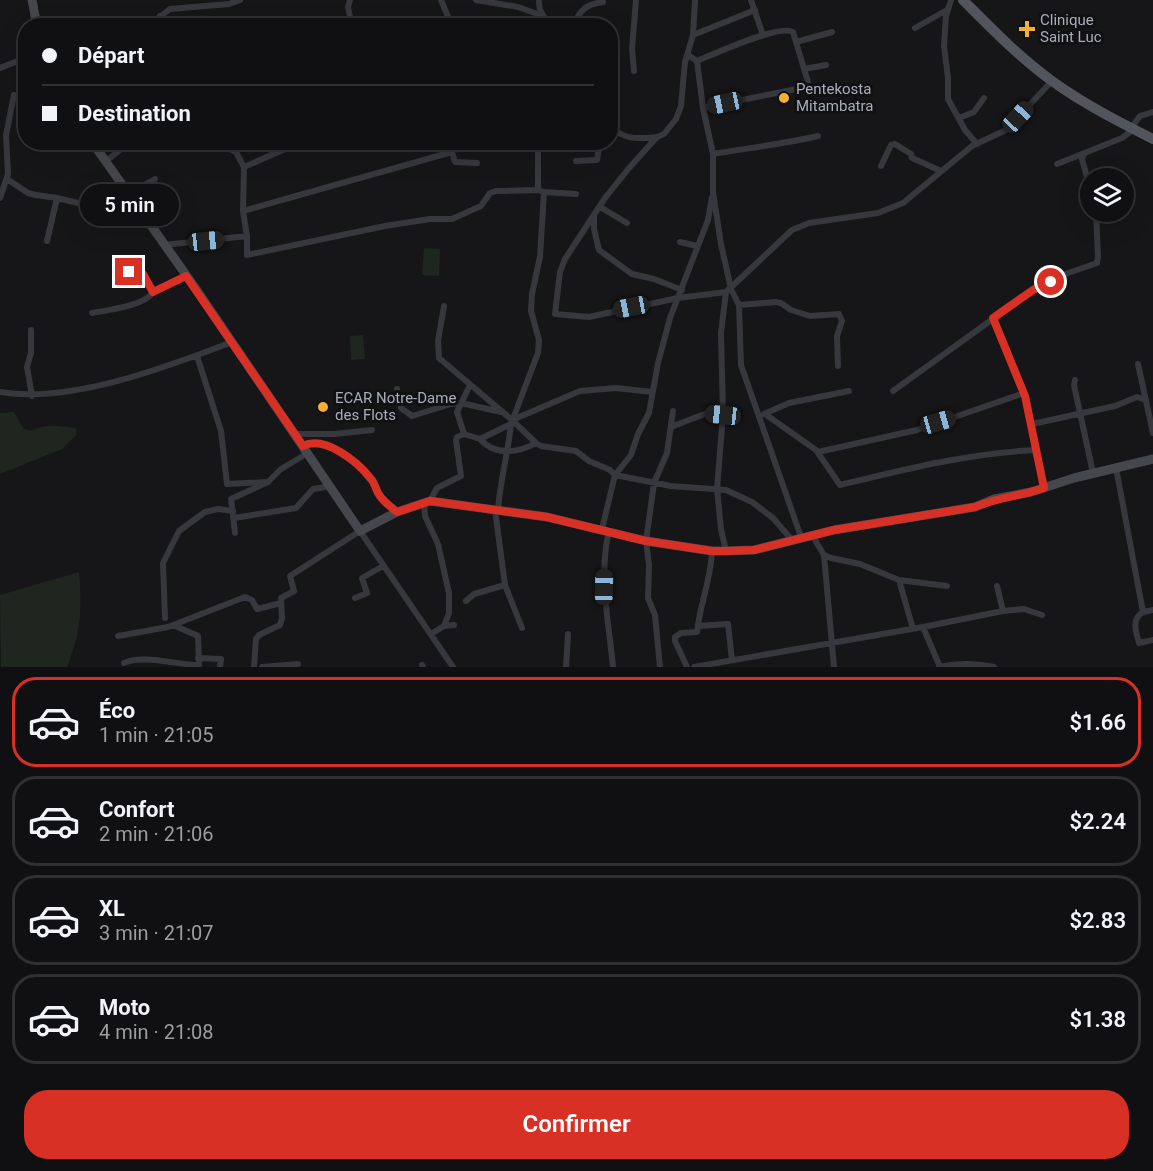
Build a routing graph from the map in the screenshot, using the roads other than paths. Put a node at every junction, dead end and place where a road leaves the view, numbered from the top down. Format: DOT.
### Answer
graph roads {
  1 [pos="32,0"];
  2 [pos="240,0"];
  3 [pos="350,0"];
  4 [pos="441,0"];
  5 [pos="476,0"];
  6 [pos="636,0"];
  7 [pos="695,0"];
  8 [pos="751,0"];
  9 [pos="951,0"];
  10 [pos="963,0"];
  11 [pos="539,2"];
  12 [pos="603,2"];
  13 [pos="755,10"];
  14 [pos="947,10"];
  15 [pos="160,16"];
  16 [pos="543,16"];
  17 [pos="35,18"];
  18 [pos="158,18"];
  19 [pos="350,18"];
  20 [pos="449,18"];
  21 [pos="578,18"];
  22 [pos="915,28"];
  23 [pos="832,32"];
  24 [pos="693,35"];
  25 [pos="763,35"];
  26 [pos="796,42"];
  27 [pos="688,56"];
  28 [pos="18,61"];
  29 [pos="696,61"];
  30 [pos="826,65"];
  31 [pos="0,68"];
  32 [pos="804,69"];
  33 [pos="634,71"];
  34 [pos="1052,81"];
  35 [pos="14,95"];
  36 [pos="984,98"];
  37 [pos="703,108"];
  38 [pos="1153,112"];
  39 [pos="959,118"];
  40 [pos="1132,129"];
  41 [pos="618,133"];
  42 [pos="657,136"];
  43 [pos="818,136"];
  44 [pos="1153,140"];
  45 [pos="977,144"];
  46 [pos="97,150"];
  47 [pos="120,150"];
  48 [pos="231,150"];
  49 [pos="282,150"];
  50 [pos="538,150"];
  51 [pos="599,150"];
  52 [pos="713,154"];
  53 [pos="1084,154"];
  54 [pos="576,161"];
  55 [pos="105,162"];
  56 [pos="477,163"];
  57 [pos="1057,164"];
  58 [pos="244,166"];
  59 [pos="881,166"];
  60 [pos="1084,168"];
  61 [pos="0,171"];
  62 [pos="941,171"];
  63 [pos="8,176"];
  64 [pos="155,179"];
  65 [pos="541,191"];
  66 [pos="713,192"];
  67 [pos="576,194"];
  68 [pos="0,198"];
  69 [pos="57,198"];
  70 [pos="131,198"];
  71 [pos="600,207"];
  72 [pos="243,211"];
  73 [pos="143,215"];
  74 [pos="594,217"];
  75 [pos="1096,222"];
  76 [pos="627,223"];
  77 [pos="247,236"];
  78 [pos="47,241"];
  79 [pos="680,242"];
  80 [pos="164,245"];
  81 [pos="698,246"];
  82 [pos="129,272"];
  83 [pos="186,276"];
  84 [pos="682,290"];
  85 [pos="728,291"];
  86 [pos="153,292"];
  87 [pos="678,298"];
  88 [pos="739,305"];
  89 [pos="444,306"];
  90 [pos="92,313"];
  91 [pos="993,318"];
  92 [pos="31,330"];
  93 [pos="232,342"];
  94 [pos="197,356"];
  95 [pos="1138,364"];
  96 [pos="838,366"];
  97 [pos="1076,380"];
  98 [pos="470,385"];
  99 [pos="397,389"];
  100 [pos="849,391"];
  101 [pos="892,391"];
  102 [pos="0,392"];
  103 [pos="652,392"];
  104 [pos="1024,393"];
  105 [pos="32,396"];
  106 [pos="1146,400"];
  107 [pos="461,403"];
  108 [pos="673,411"];
  109 [pos="502,412"];
  110 [pos="1080,413"];
  111 [pos="723,415"];
  112 [pos="761,415"];
  113 [pos="511,422"];
  114 [pos="1032,424"];
  115 [pos="671,427"];
  116 [pos="372,430"];
  117 [pos="1153,433"];
  118 [pos="295,434"];
  119 [pos="464,434"];
  120 [pos="480,440"];
  121 [pos="536,443"];
  122 [pos="306,449"];
  123 [pos="1037,450"];
  124 [pos="508,452"];
  125 [pos="818,452"];
  126 [pos="1153,459"];
  127 [pos="1116,468"];
  128 [pos="1093,473"];
  129 [pos="615,475"];
  130 [pos="268,482"];
  131 [pos="654,483"];
  132 [pos="331,486"];
  133 [pos="1044,488"];
  134 [pos="717,489"];
  135 [pos="427,501"];
  136 [pos="496,510"];
  137 [pos="397,512"];
  138 [pos="233,515"];
  139 [pos="605,530"];
  140 [pos="360,531"];
  141 [pos="235,533"];
  142 [pos="812,535"];
  143 [pos="797,539"];
  144 [pos="646,541"];
  145 [pos="712,551"];
  146 [pos="726,551"];
  147 [pos="824,555"];
  148 [pos="384,566"];
  149 [pos="899,580"];
  150 [pos="505,585"];
  151 [pos="947,586"];
  152 [pos="997,586"];
  153 [pos="355,598"];
  154 [pos="466,601"];
  155 [pos="281,603"];
  156 [pos="1153,610"];
  157 [pos="1003,611"];
  158 [pos="1143,612"];
  159 [pos="1042,615"];
  160 [pos="165,618"];
  161 [pos="173,625"];
  162 [pos="454,625"];
  163 [pos="444,626"];
  164 [pos="698,626"];
  165 [pos="923,627"];
  166 [pos="522,628"];
  167 [pos="913,629"];
  168 [pos="430,634"];
  169 [pos="568,634"];
  170 [pos="117,636"];
  171 [pos="1153,640"];
  172 [pos="831,642"];
  173 [pos="198,658"];
  174 [pos="732,660"];
  175 [pos="124,663"];
  176 [pos="298,664"];
  177 [pos="220,667"];
  178 [pos="254,667"];
  179 [pos="262,667"];
  180 [pos="453,667"];
  181 [pos="566,667"];
  182 [pos="613,667"];
  183 [pos="660,667"];
  184 [pos="687,667"];
  185 [pos="695,667"];
  186 [pos="834,667"];
  187 [pos="940,667"];
  188 [pos="994,667"];
  1 -- 17 [label="street"];
  2 -- 15 [label="street"];
  3 -- 19 [label="street"];
  4 -- 20 [label="street"];
  5 -- 16 [label="street"];
  6 -- 33 [label="street"];
  7 -- 24 [label="street"];
  8 -- 13 [label="street"];
  9 -- 14 [label="street"];
  10 -- 34 [label="main road"];
  11 -- 16 [label="street"];
  12 -- 21 [label="street"];
  13 -- 24 [label="street"];
  13 -- 25 [label="street"];
  14 -- 22 [label="street"];
  14 -- 39 [label="street"];
  15 -- 18 [label="street"];
  23 -- 26 [label="street"];
  24 -- 27 [label="street"];
  25 -- 26 [label="street"];
  25 -- 29 [label="street"];
  26 -- 32 [label="street"];
  27 -- 29 [label="street"];
  27 -- 42 [label="street"];
  28 -- 31 [label="street"];
  29 -- 37 [label="street"];
  30 -- 32 [label="street"];
  32 -- 37 [label="street"];
  34 -- 40 [label="main road"];
  34 -- 45 [label="street"];
  35 -- 63 [label="street"];
  36 -- 39 [label="street"];
  37 -- 52 [label="street"];
  38 -- 40 [label="street"];
  39 -- 45 [label="street"];
  40 -- 44 [label="main road"];
  40 -- 53 [label="street"];
  41 -- 42 [label="street"];
  42 -- 71 [label="street"];
  43 -- 52 [label="street"];
  45 -- 62 [label="street"];
  46 -- 55 [label="street"];
  47 -- 55 [label="street"];
  48 -- 58 [label="street"];
  49 -- 58 [label="street"];
  50 -- 65 [label="street"];
  51 -- 54 [label="street"];
  52 -- 66 [label="street"];
  53 -- 57 [label="street"];
  53 -- 60 [label="street"];
  55 -- 70 [label="street"];
  56 -- 72 [label="street"];
  58 -- 72 [label="street"];
  59 -- 62 [label="street"];
  61 -- 63 [label="street"];
  62 -- 85 [label="street"];
  63 -- 68 [label="street"];
  63 -- 69 [label="street"];
  64 -- 70 [label="street"];
  65 -- 67 [label="street"];
  65 -- 77 [label="street"];
  65 -- 113 [label="street"];
  66 -- 81 [label="street"];
  66 -- 85 [label="street"];
  69 -- 73 [label="street"];
  69 -- 78 [label="street"];
  70 -- 73 [label="street"];
  71 -- 74 [label="street"];
  71 -- 76 [label="street"];
  72 -- 77 [label="street"];
  73 -- 80 [label="street"];
  74 -- 84 [label="street"];
  74 -- 87 [label="street"];
  75 -- 91 [label="street"];
  77 -- 80 [label="street"];
  79 -- 81 [label="street"];
  80 -- 83 [label="street"];
  81 -- 84 [label="street"];
  82 -- 86 [label="street"];
  83 -- 86 [label="street"];
  83 -- 93 [label="street"];
  84 -- 87 [label="street"];
  85 -- 87 [label="street"];
  85 -- 88 [label="street"];
  85 -- 111 [label="street"];
  86 -- 90 [label="street"];
  87 -- 103 [label="street"];
  88 -- 96 [label="street"];
  88 -- 112 [label="street"];
  89 -- 98 [label="street"];
  91 -- 101 [label="street"];
  91 -- 104 [label="street"];
  92 -- 105 [label="street"];
  93 -- 94 [label="street"];
  93 -- 118 [label="street"];
  94 -- 105 [label="street"];
  94 -- 130 [label="street"];
  95 -- 106 [label="street"];
  97 -- 110 [label="street"];
  98 -- 107 [label="street"];
  98 -- 109 [label="street"];
  99 -- 107 [label="street"];
  100 -- 112 [label="street"];
  102 -- 105 [label="street"];
  103 -- 113 [label="street"];
  103 -- 129 [label="street"];
  104 -- 114 [label="street"];
  104 -- 125 [label="street"];
  106 -- 110 [label="street"];
  106 -- 117 [label="street"];
  107 -- 109 [label="street"];
  107 -- 119 [label="street"];
  108 -- 115 [label="street"];
  109 -- 113 [label="street"];
  110 -- 114 [label="street"];
  110 -- 128 [label="street"];
  111 -- 115 [label="street"];
  111 -- 134 [label="street"];
  112 -- 125 [label="street"];
  112 -- 143 [label="street"];
  113 -- 120 [label="street"];
  113 -- 121 [label="street"];
  113 -- 124 [label="street"];
  114 -- 123 [label="street"];
  115 -- 131 [label="street"];
  116 -- 118 [label="street"];
  118 -- 122 [label="street"];
  119 -- 120 [label="street"];
  119 -- 135 [label="street"];
  120 -- 124 [label="street"];
  121 -- 124 [label="street"];
  121 -- 129 [label="street"];
  122 -- 130 [label="street"];
  122 -- 132 [label="street"];
  122 -- 137 [label="street"];
  123 -- 125 [label="street"];
  123 -- 133 [label="street"];
  124 -- 136 [label="street"];
  126 -- 127 [label="street"];
  127 -- 128 [label="street"];
  127 -- 158 [label="street"];
  128 -- 133 [label="street"];
  129 -- 131 [label="street"];
  129 -- 139 [label="street"];
  130 -- 138 [label="street"];
  131 -- 134 [label="street"];
  131 -- 144 [label="street"];
  132 -- 138 [label="street"];
  132 -- 140 [label="street"];
  133 -- 142 [label="street"];
  134 -- 143 [label="street"];
  134 -- 146 [label="street"];
  135 -- 136 [label="street"];
  135 -- 137 [label="street"];
  135 -- 163 [label="street"];
  136 -- 139 [label="street"];
  136 -- 150 [label="street"];
  137 -- 140 [label="street"];
  138 -- 141 [label="street"];
  138 -- 160 [label="street"];
  139 -- 144 [label="street"];
  139 -- 182 [label="street"];
  140 -- 148 [label="street"];
  140 -- 155 [label="street"];
  142 -- 143 [label="street"];
  142 -- 147 [label="street"];
  143 -- 146 [label="street"];
  144 -- 145 [label="street"];
  144 -- 183 [label="street"];
  145 -- 146 [label="street"];
  145 -- 164 [label="street"];
  147 -- 149 [label="street"];
  147 -- 172 [label="street"];
  148 -- 153 [label="street"];
  148 -- 168 [label="street"];
  149 -- 151 [label="street"];
  149 -- 167 [label="street"];
  150 -- 154 [label="street"];
  150 -- 166 [label="street"];
  152 -- 157 [label="street"];
  155 -- 161 [label="street"];
  155 -- 178 [label="street"];
  156 -- 158 [label="street"];
  157 -- 159 [label="street"];
  157 -- 165 [label="street"];
  158 -- 171 [label="street"];
  161 -- 170 [label="street"];
  161 -- 173 [label="street"];
  162 -- 163 [label="street"];
  163 -- 168 [label="street"];
  164 -- 174 [label="street"];
  164 -- 184 [label="street"];
  165 -- 167 [label="street"];
  165 -- 187 [label="street"];
  167 -- 172 [label="street"];
  168 -- 180 [label="street"];
  169 -- 181 [label="street"];
  172 -- 174 [label="street"];
  172 -- 186 [label="street"];
  173 -- 175 [label="street"];
  173 -- 177 [label="street"];
  174 -- 185 [label="street"];
  176 -- 179 [label="street"];
  187 -- 188 [label="street"];
}
